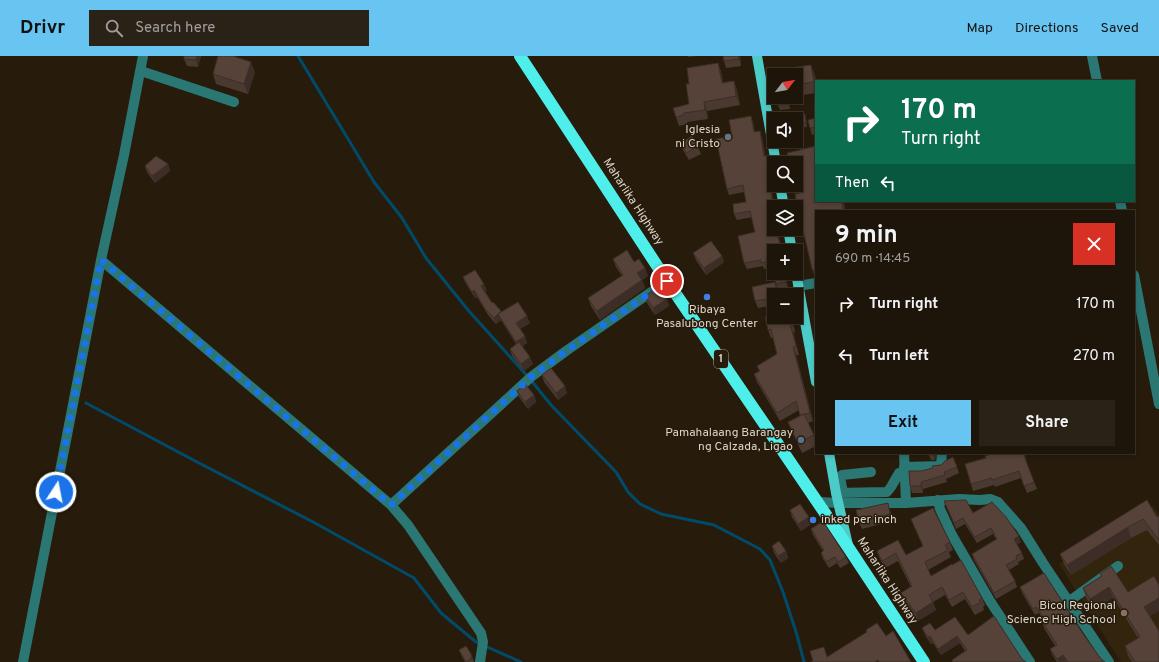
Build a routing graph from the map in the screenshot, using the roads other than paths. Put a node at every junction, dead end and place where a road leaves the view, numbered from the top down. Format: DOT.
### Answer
graph roads {
  1 [pos="143,56"];
  2 [pos="520,56"];
  3 [pos="757,56"];
  4 [pos="1092,56"];
  5 [pos="141,71"];
  6 [pos="1097,80"];
  7 [pos="234,102"];
  8 [pos="775,156"];
  9 [pos="101,260"];
  10 [pos="797,280"];
  11 [pos="1135,280"];
  12 [pos="667,281"];
  13 [pos="815,283"];
  14 [pos="798,286"];
  15 [pos="815,377"];
  16 [pos="1159,404"];
  17 [pos="829,454"];
  18 [pos="942,454"];
  19 [pos="901,461"];
  20 [pos="871,472"];
  21 [pos="839,493"];
  22 [pos="938,500"];
  23 [pos="818,502"];
  24 [pos="839,503"];
  25 [pos="906,503"];
  26 [pos="391,505"];
  27 [pos="848,547"];
  28 [pos="1118,566"];
  29 [pos="1068,602"];
  30 [pos="23,662"];
  31 [pos="480,662"];
  32 [pos="924,662"];
  33 [pos="1030,662"];
  34 [pos="1109,662"];
  1 -- 5 [label="street"];
  2 -- 12 [label="highway, Maharlika Highway / 1"];
  3 -- 8 [label="main road"];
  4 -- 6 [label="street"];
  5 -- 7 [label="street"];
  5 -- 9 [label="street"];
  9 -- 26 [label="street"];
  9 -- 30 [label="street"];
  10 -- 14 [label="main road"];
  11 -- 16 [label="street"];
  12 -- 23 [label="highway, Maharlika Highway / 1"];
  12 -- 26 [label="street"];
  13 -- 14 [label="street"];
  14 -- 15 [label="main road"];
  17 -- 21 [label="main road"];
  18 -- 19 [label="street"];
  19 -- 21 [label="street"];
  19 -- 25 [label="street"];
  20 -- 21 [label="street"];
  21 -- 24 [label="main road"];
  22 -- 25 [label="street"];
  22 -- 29 [label="street"];
  22 -- 33 [label="street"];
  23 -- 24 [label="street"];
  23 -- 27 [label="highway, Maharlika Highway / 1"];
  24 -- 25 [label="street"];
  24 -- 27 [label="main road"];
  26 -- 31 [label="street"];
  27 -- 32 [label="highway, Maharlika Highway / 1"];
  28 -- 29 [label="street"];
  29 -- 34 [label="street"];
}
